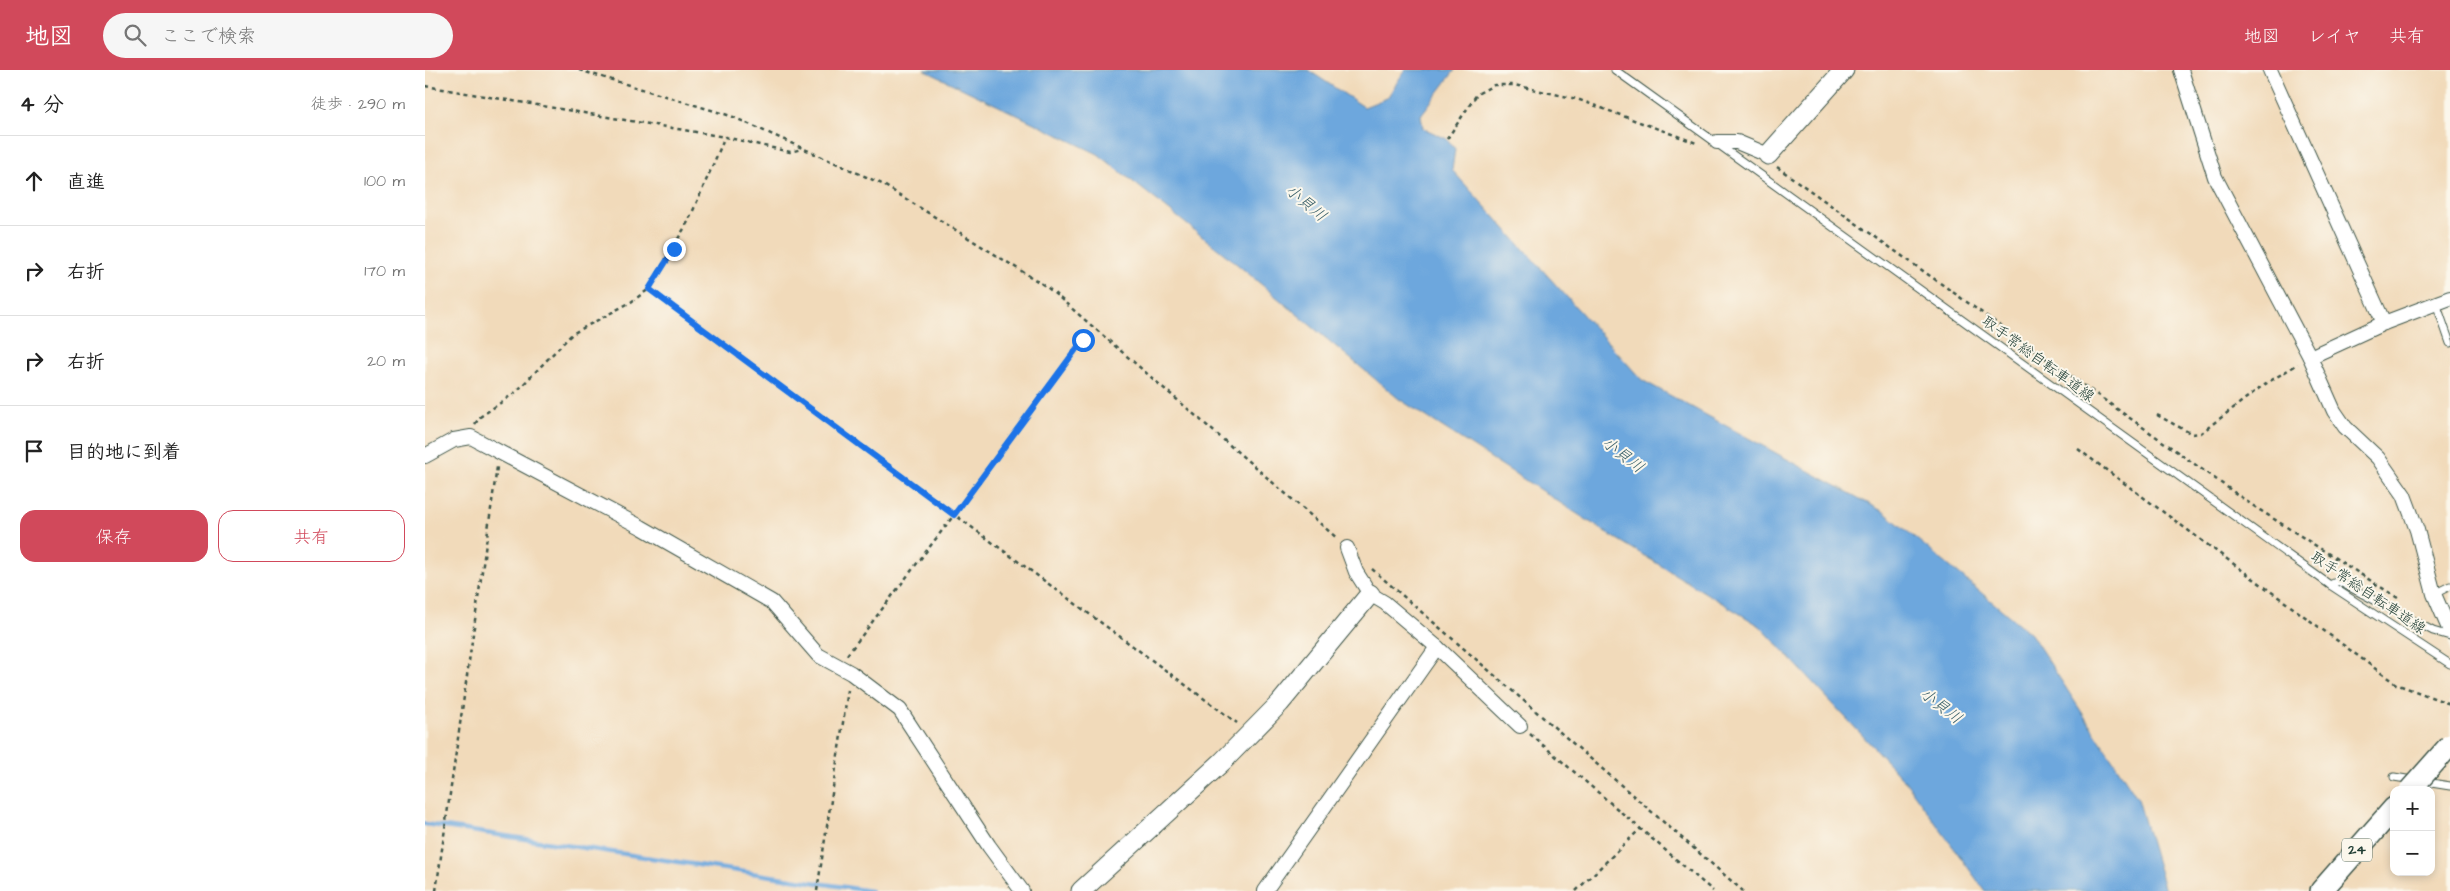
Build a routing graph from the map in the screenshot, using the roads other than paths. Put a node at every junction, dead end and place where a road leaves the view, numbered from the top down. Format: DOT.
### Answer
graph roads {
  1 [pos="1615,70"];
  2 [pos="1844,70"];
  3 [pos="2181,70"];
  4 [pos="2269,70"];
  5 [pos="1717,142"];
  6 [pos="1768,155"];
  7 [pos="2450,298"];
  8 [pos="2436,303"];
  9 [pos="2383,323"];
  10 [pos="2450,342"];
  11 [pos="2310,357"];
  12 [pos="425,456"];
  13 [pos="1347,548"];
  14 [pos="2330,585"];
  15 [pos="2450,586"];
  16 [pos="1370,594"];
  17 [pos="2434,594"];
  18 [pos="2450,631"];
  19 [pos="2450,636"];
  20 [pos="1437,647"];
  21 [pos="2450,664"];
  22 [pos="1521,726"];
  23 [pos="2450,745"];
  24 [pos="2402,783"];
  25 [pos="2450,786"];
  26 [pos="2390,813"];
  27 [pos="1022,891"];
  28 [pos="1081,891"];
  29 [pos="1265,891"];
  30 [pos="2321,891"];
  1 -- 5 [label="lane, 取手常総自転車道線"];
  2 -- 6 [label="street"];
  3 -- 11 [label="street"];
  4 -- 9 [label="street"];
  5 -- 6 [label="street"];
  5 -- 14 [label="lane, 取手常総自転車道線"];
  7 -- 8 [label="street"];
  8 -- 9 [label="street"];
  8 -- 10 [label="lane"];
  9 -- 11 [label="street"];
  11 -- 17 [label="street"];
  12 -- 27 [label="street"];
  13 -- 16 [label="street"];
  14 -- 19 [label="lane"];
  14 -- 21 [label="lane, 取手常総自転車道線"];
  15 -- 17 [label="lane"];
  16 -- 20 [label="street"];
  16 -- 28 [label="street"];
  17 -- 18 [label="street"];
  20 -- 22 [label="street"];
  20 -- 29 [label="street"];
  23 -- 24 [label="main road, bridge"];
  24 -- 25 [label="lane"];
  26 -- 30 [label="main road, 24"];
}
